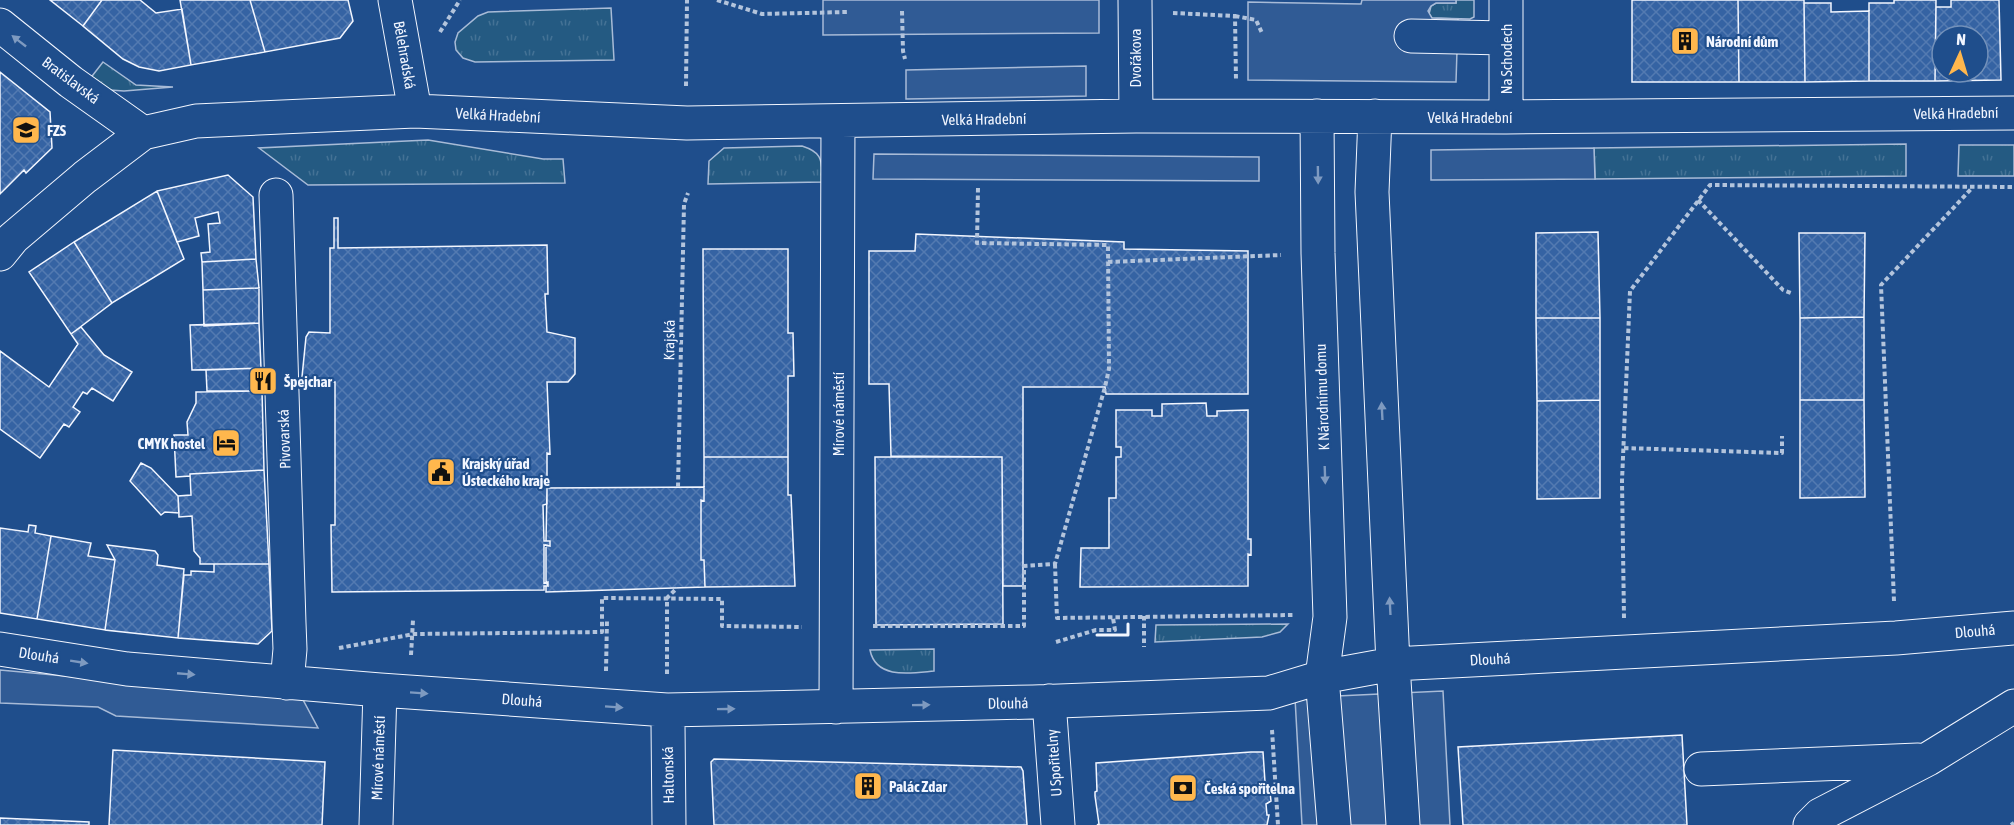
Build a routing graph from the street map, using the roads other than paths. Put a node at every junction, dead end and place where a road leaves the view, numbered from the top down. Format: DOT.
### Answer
graph roads {
  1 [pos="395,0"];
  2 [pos="1135,0"];
  3 [pos="1506,0"];
  4 [pos="0,25"];
  5 [pos="1411,36"];
  6 [pos="1505,38"];
  7 [pos="415,111"];
  8 [pos="2014,113"];
  9 [pos="1136,116"];
  10 [pos="1317,116"];
  11 [pos="1375,116"];
  12 [pos="1506,117"];
  13 [pos="838,121"];
  14 [pos="144,133"];
  15 [pos="276,195"];
  16 [pos="0,254"];
  17 [pos="2014,628"];
  18 [pos="0,649"];
  19 [pos="1393,664"];
  20 [pos="1322,677"];
  21 [pos="287,683"];
  22 [pos="380,690"];
  23 [pos="1049,701"];
  24 [pos="2014,706"];
  25 [pos="836,707"];
  26 [pos="668,724"];
  27 [pos="1928,759"];
  28 [pos="1701,769"];
  29 [pos="376,825"];
  30 [pos="669,825"];
  31 [pos="1059,825"];
  32 [pos="1334,825"];
  33 [pos="1402,825"];
  34 [pos="1810,825"];
  1 -- 7 [label="street, Bělehradská"];
  2 -- 9 [label="street, Dvořákova"];
  3 -- 6 [label="street, Na Schodech"];
  14 -- 4 [label="street, Bratislavská, one-way"];
  5 -- 6 [label="street"];
  6 -- 12 [label="street, Na Schodech"];
  7 -- 13 [label="street, Velká Hradební"];
  7 -- 14 [label="street, Velká Hradební"];
  8 -- 12 [label="street, Velká Hradební"];
  9 -- 10 [label="street, Velká Hradební"];
  9 -- 13 [label="street, Velká Hradební"];
  10 -- 11 [label="street, Velká Hradební"];
  10 -- 20 [label="street, K Národnímu domu, one-way"];
  11 -- 12 [label="street, Velká Hradební"];
  19 -- 11 [label="street, one-way"];
  13 -- 25 [label="street, Mírové náměstí"];
  14 -- 16 [label="street, Velká Hradební"];
  15 -- 21 [label="street, Pivovarská"];
  17 -- 19 [label="street, Dlouhá"];
  18 -- 21 [label="street, Dlouhá, one-way"];
  19 -- 20 [label="street, Dlouhá"];
  19 -- 33 [label="street"];
  20 -- 23 [label="street, Dlouhá"];
  20 -- 32 [label="street, K Národnímu domu"];
  21 -- 22 [label="street, Dlouhá"];
  22 -- 25 [label="street, Dlouhá, one-way"];
  22 -- 29 [label="street, Mírové náměstí"];
  25 -- 23 [label="street, Dlouhá, one-way"];
  23 -- 31 [label="street, U Spořitelny"];
  24 -- 27 [label="street"];
  26 -- 30 [label="street, Haltonská"];
  27 -- 28 [label="street"];
  27 -- 34 [label="street"];
}
